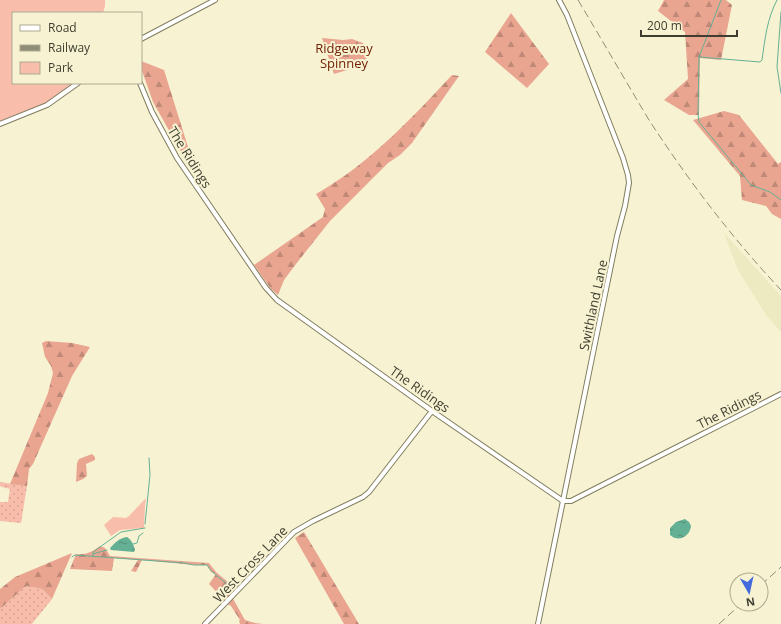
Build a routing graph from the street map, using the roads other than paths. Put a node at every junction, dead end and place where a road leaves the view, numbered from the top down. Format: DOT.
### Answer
graph roads {
  1 [pos="215,0"];
  2 [pos="559,0"];
  3 [pos="142,38"];
  4 [pos="76,84"];
  5 [pos="140,84"];
  6 [pos="0,124"];
  7 [pos="781,394"];
  8 [pos="432,411"];
  9 [pos="563,501"];
  10 [pos="205,624"];
  11 [pos="538,624"];
  1 -- 3 [label="street"];
  2 -- 9 [label="street, Swithland Lane"];
  4 -- 6 [label="street"];
  5 -- 8 [label="street, The Ridings"];
  7 -- 9 [label="street, The Ridings"];
  8 -- 9 [label="street, The Ridings"];
  8 -- 10 [label="street, West Cross Lane"];
  9 -- 11 [label="street, Swithland Lane"];
}
